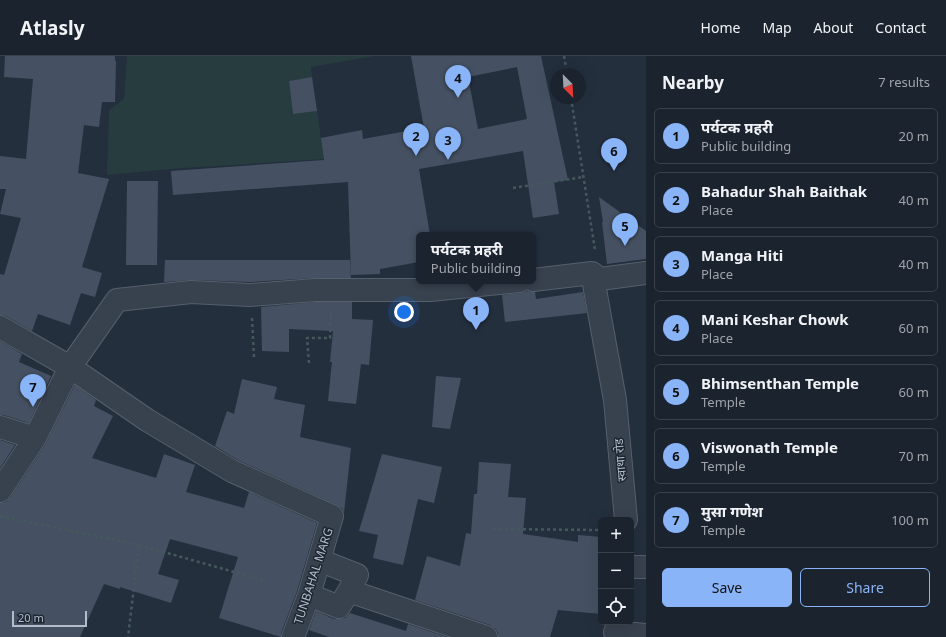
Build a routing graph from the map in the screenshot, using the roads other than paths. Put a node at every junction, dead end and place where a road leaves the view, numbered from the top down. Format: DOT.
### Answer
graph roads {
  1 [pos="646,273"];
  2 [pos="596,276"];
  3 [pos="536,280"];
  4 [pos="489,284"];
  5 [pos="0,327"];
  6 [pos="70,368"];
  7 [pos="0,427"];
  8 [pos="35,438"];
  9 [pos="0,491"];
  10 [pos="626,517"];
  11 [pos="319,560"];
  12 [pos="634,567"];
  13 [pos="646,567"];
  14 [pos="349,591"];
  15 [pos="309,595"];
  16 [pos="615,630"];
  17 [pos="646,635"];
  18 [pos="293,637"];
  19 [pos="486,637"];
  1 -- 2 [label="street"];
  2 -- 3 [label="street"];
  2 -- 10 [label="street, स्वाथा रोड"];
  4 -- 6 [label="street"];
  5 -- 6 [label="street"];
  6 -- 8 [label="street"];
  6 -- 11 [label="street, TUNBAHAL MARG"];
  7 -- 8 [label="street"];
  8 -- 9 [label="street"];
  11 -- 14 [label="street"];
  11 -- 15 [label="street, TUNBAHAL MARG"];
  12 -- 13 [label="street"];
  14 -- 15 [label="street"];
  14 -- 19 [label="street"];
  15 -- 18 [label="street, TUNBAHAL MARG"];
  16 -- 17 [label="street"];
}
